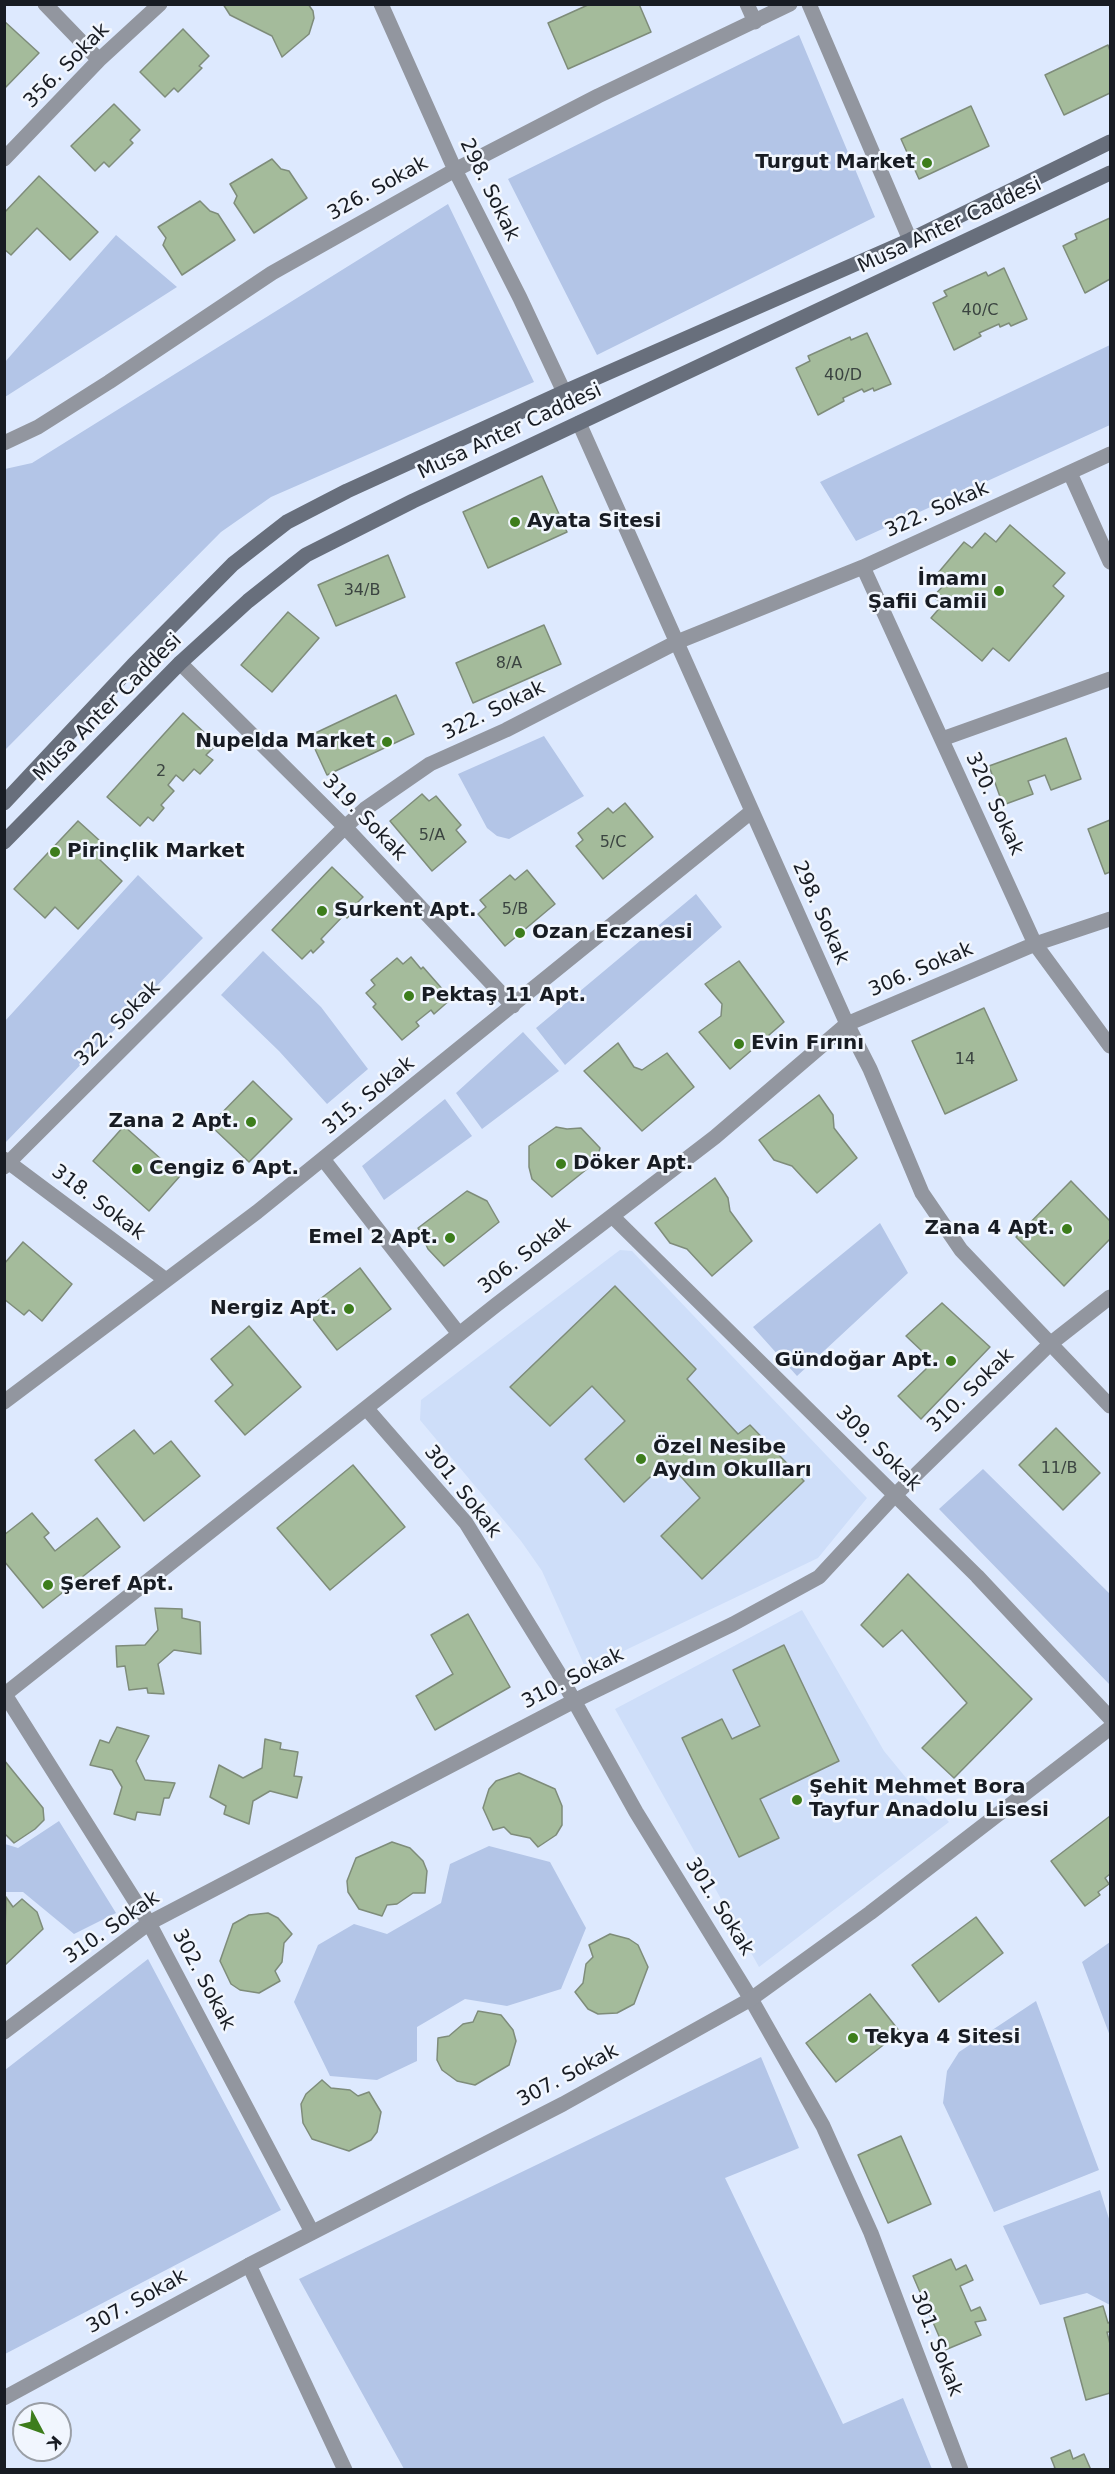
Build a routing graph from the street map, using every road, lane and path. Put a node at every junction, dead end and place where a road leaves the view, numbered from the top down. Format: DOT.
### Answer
graph roads {
  1 [pos="45,4"];
  2 [pos="160,4"];
  3 [pos="381,4"];
  4 [pos="747,4"];
  5 [pos="790,4"];
  6 [pos="809,4"];
  7 [pos="755,22"];
  8 [pos="99,60"];
  9 [pos="1110,142"];
  10 [pos="4,159"];
  11 [pos="455,170"];
  12 [pos="1110,173"];
  13 [pos="910,240"];
  14 [pos="564,392"];
  15 [pos="579,423"];
  16 [pos="4,443"];
  17 [pos="1110,454"];
  18 [pos="1070,472"];
  19 [pos="1110,562"];
  20 [pos="863,567"];
  21 [pos="677,642"];
  22 [pos="180,663"];
  23 [pos="1110,680"];
  24 [pos="942,739"];
  25 [pos="4,803"];
  26 [pos="751,812"];
  27 [pos="345,827"];
  28 [pos="4,842"];
  29 [pos="1110,919"];
  30 [pos="1035,944"];
  31 [pos="513,1006"];
  32 [pos="847,1024"];
  33 [pos="1110,1046"];
  34 [pos="323,1159"];
  35 [pos="6,1163"];
  36 [pos="612,1216"];
  37 [pos="166,1280"];
  38 [pos="1110,1297"];
  39 [pos="459,1334"];
  40 [pos="1050,1344"];
  41 [pos="4,1402"];
  42 [pos="1110,1406"];
  43 [pos="366,1408"];
  44 [pos="895,1495"];
  45 [pos="5,1694"];
  46 [pos="574,1701"];
  47 [pos="1110,1718"];
  48 [pos="1110,1728"];
  49 [pos="149,1923"];
  50 [pos="751,1999"];
  51 [pos="4,2032"];
  52 [pos="312,2232"];
  53 [pos="249,2265"];
  54 [pos="4,2398"];
  55 [pos="345,2469"];
  56 [pos="961,2469"];
  1 -- 8 [label="street"];
  2 -- 8 [label="street, 356. Sokak"];
  3 -- 11 [label="street, 298. Sokak"];
  4 -- 7 [label="street"];
  5 -- 7 [label="street, 326. Sokak"];
  6 -- 13 [label="street"];
  7 -- 11 [label="street, 326. Sokak"];
  8 -- 10 [label="street, 356. Sokak"];
  9 -- 13 [label="main road, Musa Anter Caddesi"];
  11 -- 14 [label="street, 298. Sokak"];
  11 -- 16 [label="street, 326. Sokak"];
  12 -- 15 [label="main road, Musa Anter Caddesi"];
  13 -- 14 [label="main road, Musa Anter Caddesi"];
  14 -- 25 [label="main road, Musa Anter Caddesi"];
  15 -- 21 [label="street, 298. Sokak"];
  15 -- 22 [label="main road, Musa Anter Caddesi"];
  17 -- 18 [label="street, 322. Sokak"];
  18 -- 19 [label="street"];
  18 -- 20 [label="street, 322. Sokak"];
  20 -- 21 [label="street, 322. Sokak"];
  20 -- 24 [label="street, 320. Sokak"];
  21 -- 26 [label="street, 298. Sokak"];
  21 -- 27 [label="street, 322. Sokak"];
  22 -- 27 [label="street, 319. Sokak"];
  22 -- 28 [label="main road, Musa Anter Caddesi"];
  23 -- 24 [label="street"];
  24 -- 30 [label="street, 320. Sokak"];
  26 -- 31 [label="street, 315. Sokak"];
  26 -- 32 [label="street, 298. Sokak"];
  27 -- 31 [label="street, 319. Sokak"];
  27 -- 35 [label="street, 322. Sokak"];
  29 -- 30 [label="street, 306. Sokak"];
  30 -- 32 [label="street, 306. Sokak"];
  30 -- 33 [label="street, 320. Sokak"];
  31 -- 34 [label="street, 315. Sokak"];
  32 -- 36 [label="street, 306. Sokak"];
  32 -- 40 [label="street, 298. Sokak"];
  34 -- 37 [label="street, 315. Sokak"];
  34 -- 39 [label="street"];
  35 -- 37 [label="street, 318. Sokak"];
  36 -- 39 [label="street, 306. Sokak"];
  36 -- 44 [label="street, 309. Sokak"];
  37 -- 41 [label="street, 315. Sokak"];
  38 -- 40 [label="street, 310. Sokak"];
  39 -- 43 [label="street, 306. Sokak"];
  40 -- 42 [label="street, 298. Sokak"];
  40 -- 44 [label="street, 310. Sokak"];
  43 -- 45 [label="street, 306. Sokak"];
  43 -- 46 [label="street, 301. Sokak"];
  44 -- 46 [label="street, 310. Sokak"];
  44 -- 47 [label="street, 309. Sokak"];
  45 -- 49 [label="street, 302. Sokak"];
  46 -- 49 [label="street, 310. Sokak"];
  46 -- 50 [label="street, 301. Sokak"];
  48 -- 50 [label="street, 307. Sokak"];
  49 -- 51 [label="street, 310. Sokak"];
  49 -- 52 [label="street, 302. Sokak"];
  50 -- 52 [label="street, 307. Sokak"];
  50 -- 56 [label="street, 301. Sokak"];
  52 -- 53 [label="street, 307. Sokak"];
  53 -- 54 [label="street, 307. Sokak"];
  53 -- 55 [label="street"];
}
